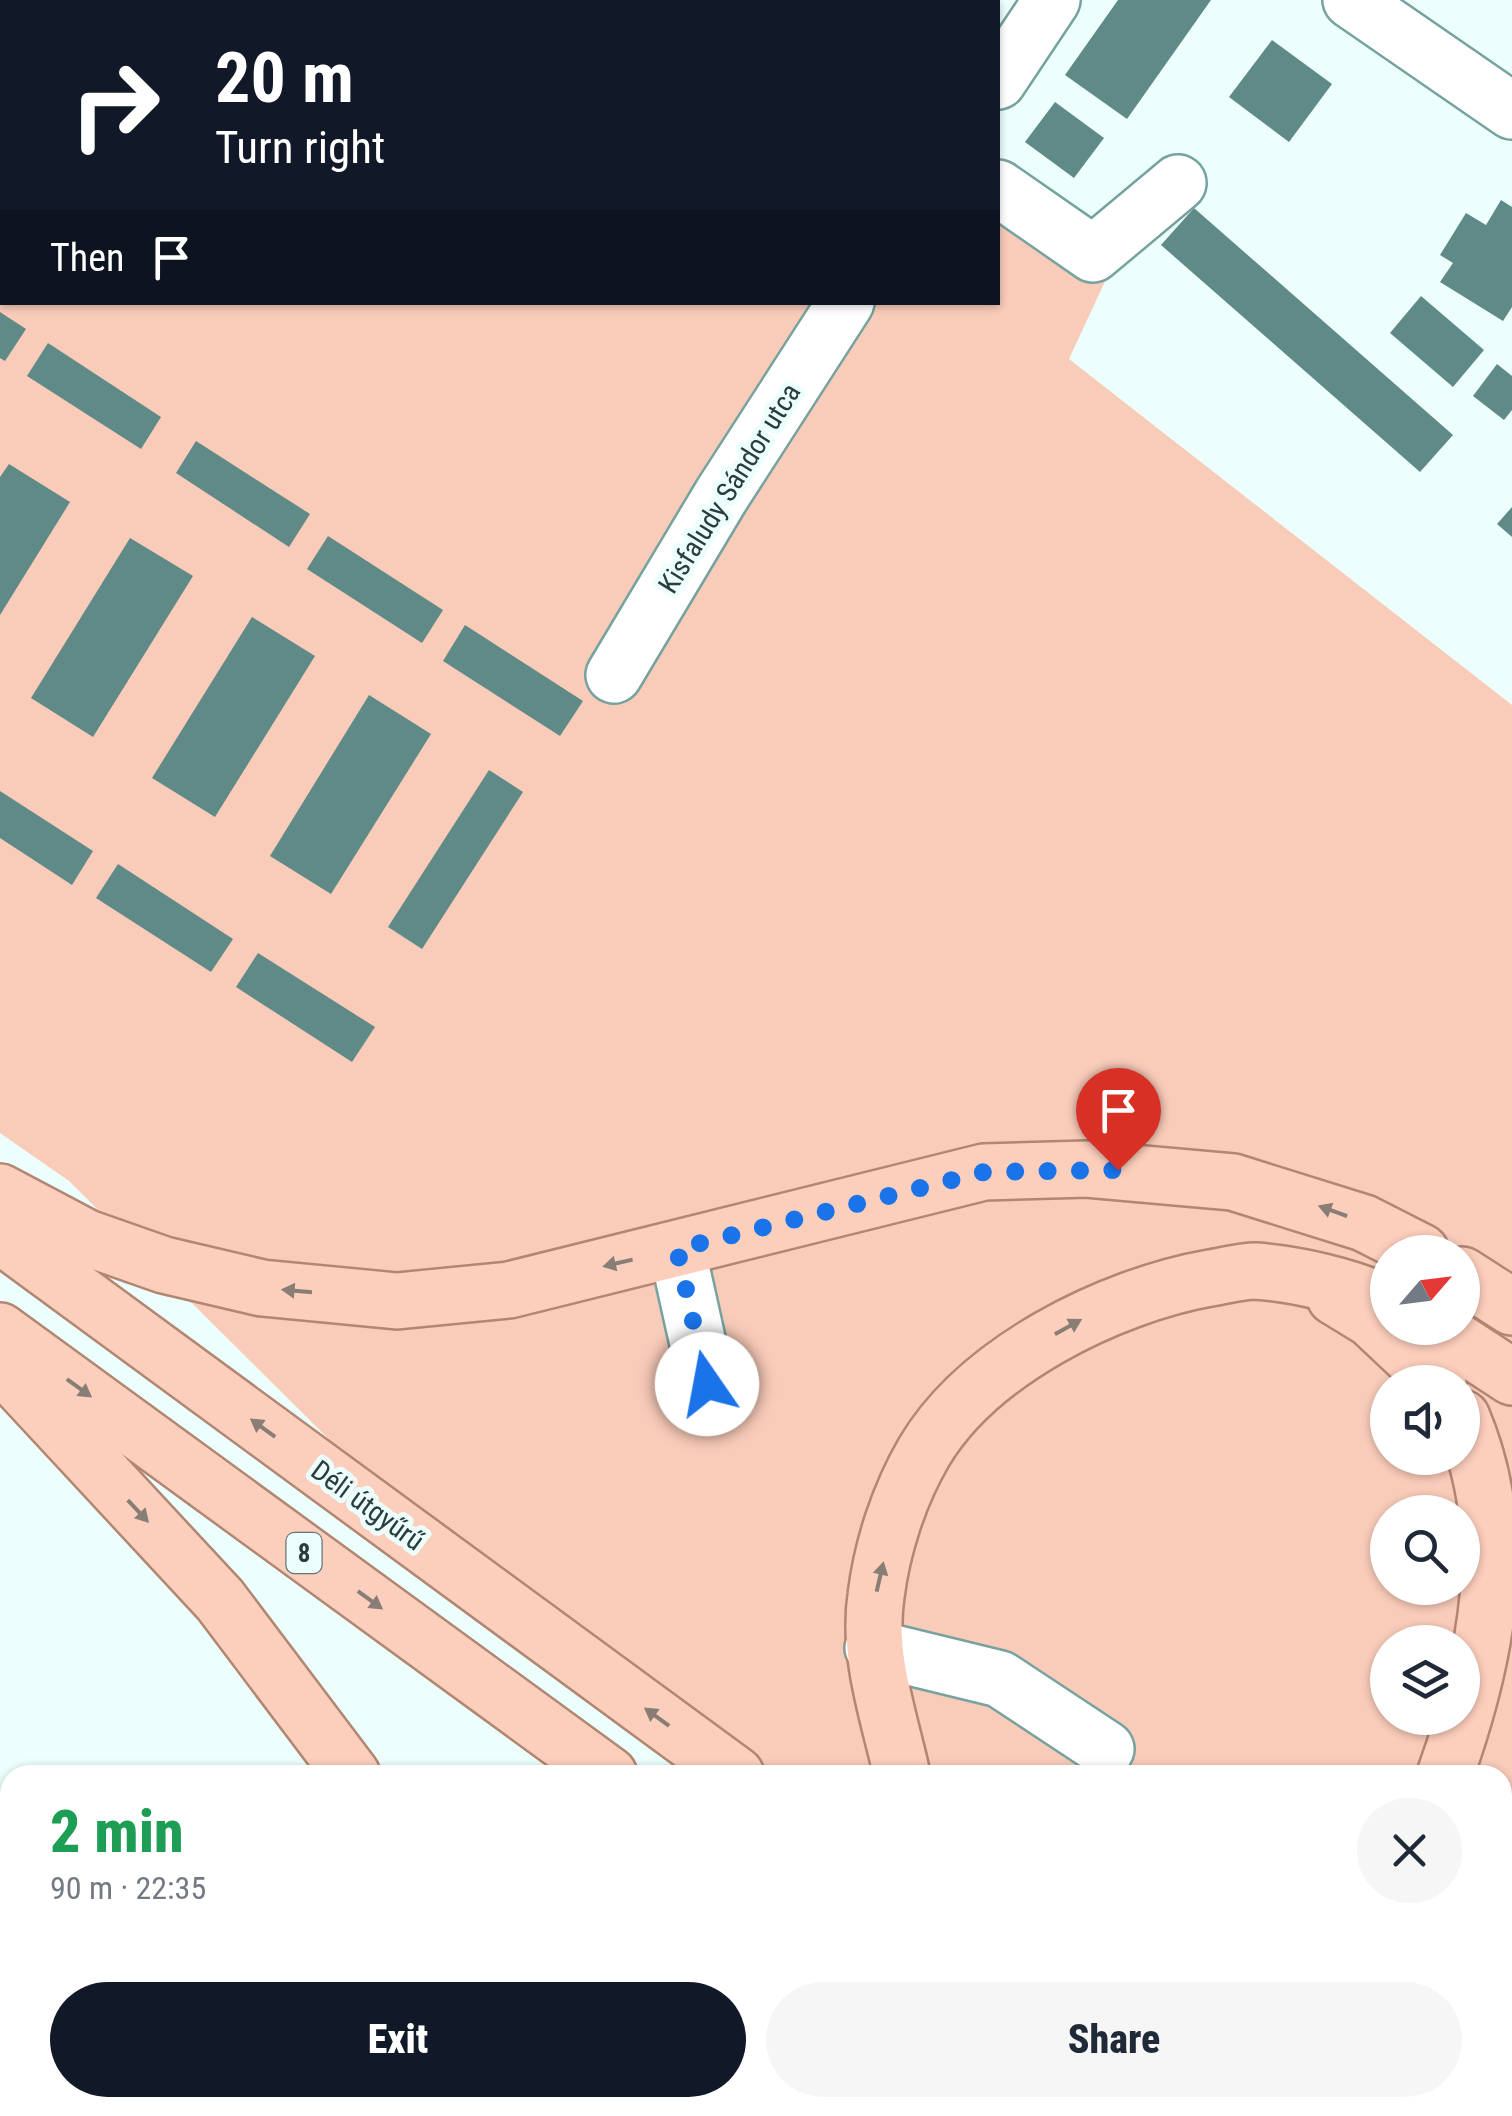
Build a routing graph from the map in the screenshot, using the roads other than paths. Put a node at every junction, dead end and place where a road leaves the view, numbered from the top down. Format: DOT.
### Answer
graph roads {
  1 [pos="1052,0"];
  2 [pos="1350,0"];
  3 [pos="1000,79"];
  4 [pos="1512,111"];
  5 [pos="1178,182"];
  6 [pos="1000,189"];
  7 [pos="844,305"];
  8 [pos="614,675"];
  9 [pos="0,1192"];
  10 [pos="0,1235"];
  11 [pos="1386,1235"];
  12 [pos="677,1249"];
  13 [pos="1307,1280"];
  14 [pos="1480,1287"];
  15 [pos="1370,1299"];
  16 [pos="1512,1307"];
  17 [pos="0,1331"];
  18 [pos="1462,1345"];
  19 [pos="0,1363"];
  20 [pos="1420,1365"];
  21 [pos="1512,1378"];
  22 [pos="707,1384"];
  23 [pos="1480,1453"];
  24 [pos="872,1648"];
  25 [pos="1512,1704"];
  26 [pos="1106,1749"];
  27 [pos="344,1765"];
  28 [pos="595,1765"];
  29 [pos="722,1765"];
  30 [pos="900,1765"];
  31 [pos="1449,1765"];
  32 [pos="1466,1765"];
  1 -- 3 [label="street"];
  2 -- 4 [label="street"];
  5 -- 6 [label="street"];
  7 -- 8 [label="street, Kisfaludy Sándor utca"];
  12 -- 9 [label="main road, one-way"];
  29 -- 10 [label="main road, Déli útgyűrű, one-way"];
  11 -- 12 [label="main road, one-way"];
  12 -- 22 [label="street"];
  13 -- 15 [label="main road"];
  13 -- 20 [label="main road"];
  24 -- 13 [label="main road, one-way"];
  14 -- 16 [label="main road"];
  17 -- 28 [label="main road, 8, one-way"];
  18 -- 21 [label="main road"];
  19 -- 27 [label="main road, one-way"];
  23 -- 31 [label="main road"];
  24 -- 26 [label="street"];
  24 -- 30 [label="main road"];
  25 -- 32 [label="main road"];
}
